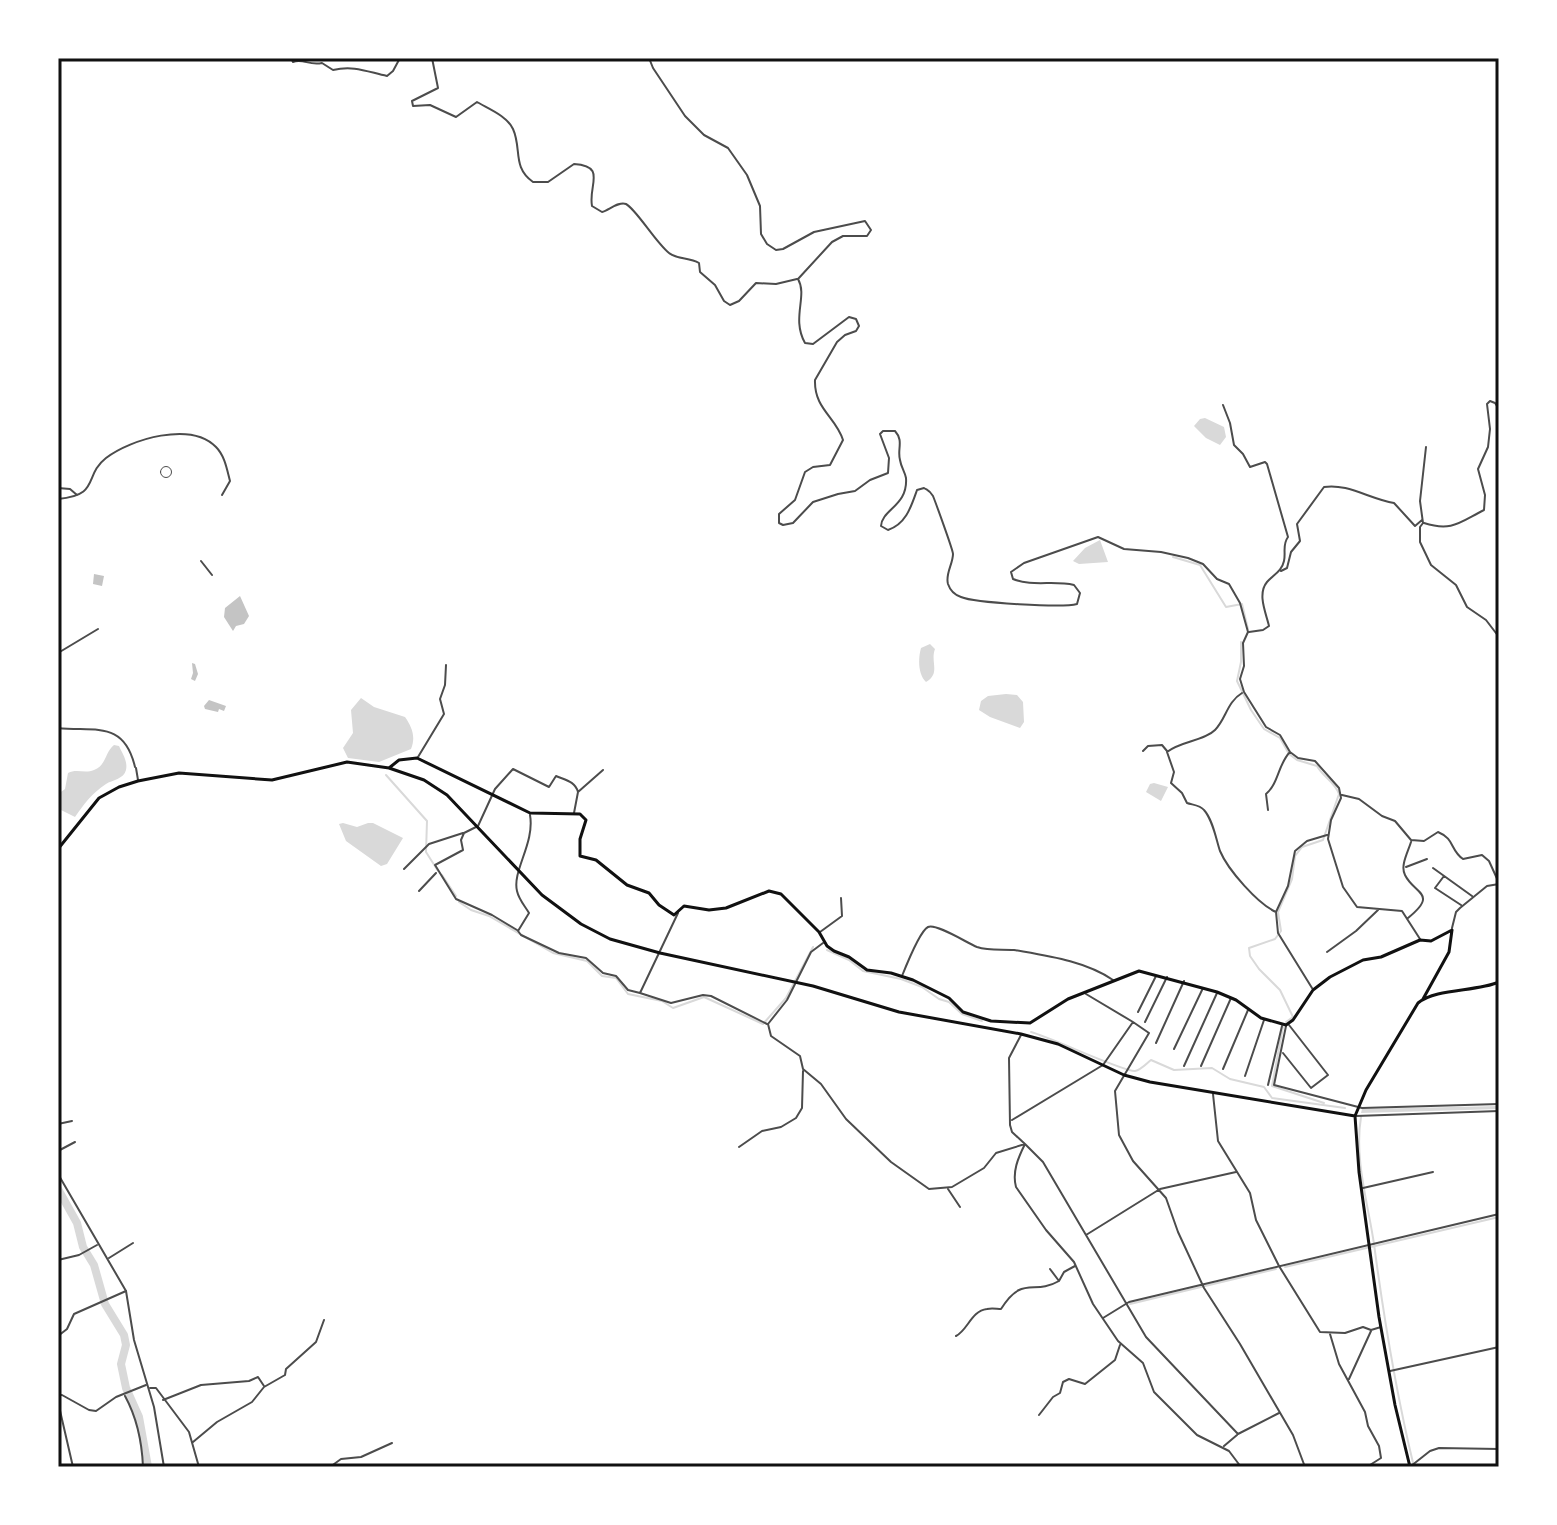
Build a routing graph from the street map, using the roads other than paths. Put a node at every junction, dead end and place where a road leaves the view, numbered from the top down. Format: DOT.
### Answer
graph roads {
  1 [pos="291,58"];
  2 [pos="400,58"];
  3 [pos="432,58"];
  4 [pos="649,58"];
  5 [pos="726,58"];
  6 [pos="733,58"];
  7 [pos="798,279"];
  8 [pos="1223,405"];
  9 [pos="1499,409"];
  10 [pos="1426,447"];
  11 [pos="58,488"];
  12 [pos="77,495"];
  13 [pos="222,495"];
  14 [pos="58,499"];
  15 [pos="1423,521"];
  16 [pos="201,561"];
  17 [pos="1278,572"];
  18 [pos="212,575"];
  19 [pos="98,629"];
  20 [pos="1248,632"];
  21 [pos="1499,637"];
  22 [pos="58,653"];
  23 [pos="446,665"];
  24 [pos="1242,693"];
  25 [pos="58,728"];
  26 [pos="1143,751"];
  27 [pos="1167,752"];
  28 [pos="1289,753"];
  29 [pos="417,758"];
  30 [pos="389,768"];
  31 [pos="603,770"];
  32 [pos="138,781"];
  33 [pos="578,792"];
  34 [pos="492,794"];
  35 [pos="1341,795"];
  36 [pos="1268,810"];
  37 [pos="530,813"];
  38 [pos="574,813"];
  39 [pos="478,826"];
  40 [pos="464,833"];
  41 [pos="1326,835"];
  42 [pos="1411,840"];
  43 [pos="58,849"];
  44 [pos="1427,859"];
  45 [pos="1404,868"];
  46 [pos="1433,868"];
  47 [pos="404,869"];
  48 [pos="519,871"];
  49 [pos="437,873"];
  50 [pos="1444,876"];
  51 [pos="1499,884"];
  52 [pos="419,891"];
  53 [pos="1473,897"];
  54 [pos="841,898"];
  55 [pos="1462,905"];
  56 [pos="1378,909"];
  57 [pos="1276,912"];
  58 [pos="678,913"];
  59 [pos="1408,918"];
  60 [pos="1452,930"];
  61 [pos="518,931"];
  62 [pos="819,932"];
  63 [pos="1420,940"];
  64 [pos="824,943"];
  65 [pos="1327,952"];
  66 [pos="660,953"];
  67 [pos="1156,975"];
  68 [pos="902,976"];
  69 [pos="1167,977"];
  70 [pos="1114,981"];
  71 [pos="1184,981"];
  72 [pos="796,982"];
  73 [pos="1499,982"];
  74 [pos="1203,987"];
  75 [pos="1313,990"];
  76 [pos="1085,992"];
  77 [pos="1217,992"];
  78 [pos="640,993"];
  79 [pos="1231,997"];
  80 [pos="1423,999"];
  81 [pos="1249,1009"];
  82 [pos="1138,1012"];
  83 [pos="1265,1019"];
  84 [pos="1133,1022"];
  85 [pos="1145,1022"];
  86 [pos="768,1024"];
  87 [pos="1285,1025"];
  88 [pos="1023,1029"];
  89 [pos="1156,1043"];
  90 [pos="1174,1049"];
  91 [pos="1282,1051"];
  92 [pos="1104,1062"];
  93 [pos="1184,1066"];
  94 [pos="1201,1066"];
  95 [pos="803,1069"];
  96 [pos="1223,1069"];
  97 [pos="1126,1072"];
  98 [pos="1245,1076"];
  99 [pos="1268,1085"];
  100 [pos="1213,1093"];
  101 [pos="1499,1104"];
  102 [pos="1358,1108"];
  103 [pos="1499,1111"];
  104 [pos="1355,1116"];
  105 [pos="72,1121"];
  106 [pos="1010,1121"];
  107 [pos="58,1124"];
  108 [pos="75,1142"];
  109 [pos="1025,1144"];
  110 [pos="739,1147"];
  111 [pos="58,1151"];
  112 [pos="1238,1172"];
  113 [pos="1433,1172"];
  114 [pos="58,1174"];
  115 [pos="948,1188"];
  116 [pos="1361,1188"];
  117 [pos="1159,1189"];
  118 [pos="960,1207"];
  119 [pos="1499,1214"];
  120 [pos="1085,1235"];
  121 [pos="133,1243"];
  122 [pos="98,1244"];
  123 [pos="1370,1246"];
  124 [pos="108,1258"];
  125 [pos="58,1260"];
  126 [pos="1076,1266"];
  127 [pos="1279,1266"];
  128 [pos="1050,1269"];
  129 [pos="1059,1281"];
  130 [pos="1203,1286"];
  131 [pos="126,1291"];
  132 [pos="1125,1304"];
  133 [pos="1102,1319"];
  134 [pos="324,1320"];
  135 [pos="1381,1327"];
  136 [pos="1371,1330"];
  137 [pos="1330,1333"];
  138 [pos="58,1336"];
  139 [pos="956,1336"];
  140 [pos="1120,1344"];
  141 [pos="1499,1347"];
  142 [pos="1388,1372"];
  143 [pos="1348,1381"];
  144 [pos="148,1386"];
  145 [pos="264,1387"];
  146 [pos="126,1393"];
  147 [pos="58,1395"];
  148 [pos="163,1400"];
  149 [pos="58,1402"];
  150 [pos="1279,1413"];
  151 [pos="1039,1415"];
  152 [pos="1238,1434"];
  153 [pos="193,1442"];
  154 [pos="392,1443"];
  155 [pos="1223,1447"];
  156 [pos="1499,1449"];
  157 [pos="73,1467"];
  158 [pos="143,1467"];
  159 [pos="164,1467"];
  160 [pos="199,1467"];
  161 [pos="330,1467"];
  162 [pos="1241,1467"];
  163 [pos="1305,1467"];
  164 [pos="1371,1467"];
  165 [pos="1410,1467"];
  1 -- 2 [label="street"];
  3 -- 7 [label="street"];
  4 -- 7 [label="street"];
  5 -- 6 [label="street"];
  7 -- 20 [label="street"];
  8 -- 17 [label="street"];
  9 -- 15 [label="street"];
  10 -- 15 [label="street"];
  11 -- 12 [label="street"];
  12 -- 13 [label="street"];
  12 -- 14 [label="street"];
  15 -- 17 [label="street"];
  15 -- 21 [label="street"];
  16 -- 18 [label="street"];
  17 -- 20 [label="street"];
  19 -- 22 [label="street"];
  20 -- 24 [label="street"];
  23 -- 29 [label="street"];
  24 -- 27 [label="street"];
  24 -- 28 [label="street"];
  25 -- 32 [label="street"];
  26 -- 27 [label="street"];
  27 -- 57 [label="street"];
  28 -- 35 [label="street"];
  28 -- 36 [label="street"];
  29 -- 30 [label="main road"];
  29 -- 34 [label="main road"];
  30 -- 32 [label="main road"];
  30 -- 39 [label="main road"];
  31 -- 33 [label="street"];
  32 -- 43 [label="main road"];
  33 -- 34 [label="street"];
  33 -- 38 [label="street"];
  34 -- 37 [label="main road"];
  34 -- 39 [label="street"];
  35 -- 41 [label="street"];
  35 -- 42 [label="street"];
  37 -- 38 [label="main road"];
  37 -- 48 [label="street"];
  38 -- 58 [label="main road"];
  39 -- 40 [label="street"];
  39 -- 48 [label="main road"];
  40 -- 47 [label="street"];
  40 -- 49 [label="street"];
  41 -- 56 [label="street"];
  41 -- 57 [label="street"];
  42 -- 45 [label="street"];
  42 -- 51 [label="street"];
  44 -- 45 [label="street"];
  45 -- 59 [label="street"];
  46 -- 50 [label="street"];
  48 -- 61 [label="street"];
  48 -- 66 [label="main road"];
  49 -- 52 [label="street"];
  49 -- 61 [label="street"];
  50 -- 53 [label="street"];
  50 -- 55 [label="street"];
  51 -- 53 [label="street"];
  53 -- 55 [label="street"];
  54 -- 62 [label="street"];
  55 -- 60 [label="street"];
  56 -- 59 [label="street"];
  56 -- 65 [label="street"];
  57 -- 75 [label="street"];
  58 -- 62 [label="main road"];
  58 -- 66 [label="street"];
  59 -- 63 [label="street"];
  60 -- 63 [label="main road"];
  60 -- 80 [label="main road"];
  61 -- 78 [label="street"];
  62 -- 64 [label="main road"];
  63 -- 75 [label="main road"];
  64 -- 68 [label="main road"];
  64 -- 72 [label="street"];
  66 -- 72 [label="main road"];
  66 -- 78 [label="street"];
  67 -- 69 [label="main road"];
  67 -- 70 [label="main road"];
  67 -- 82 [label="street"];
  68 -- 70 [label="street"];
  68 -- 88 [label="main road"];
  69 -- 71 [label="main road"];
  69 -- 85 [label="street"];
  70 -- 76 [label="main road"];
  71 -- 74 [label="main road"];
  71 -- 89 [label="street"];
  72 -- 86 [label="street"];
  72 -- 88 [label="main road"];
  73 -- 80 [label="main road"];
  74 -- 77 [label="main road"];
  74 -- 90 [label="street"];
  75 -- 87 [label="main road"];
  76 -- 84 [label="street"];
  76 -- 88 [label="main road"];
  77 -- 79 [label="main road"];
  77 -- 93 [label="street"];
  78 -- 86 [label="street"];
  79 -- 81 [label="main road"];
  79 -- 94 [label="street"];
  80 -- 102 [label="main road"];
  81 -- 83 [label="main road"];
  81 -- 96 [label="street"];
  83 -- 87 [label="main road"];
  83 -- 98 [label="street"];
  84 -- 92 [label="street"];
  84 -- 97 [label="street"];
  86 -- 95 [label="street"];
  87 -- 91 [label="street"];
  87 -- 91 [label="street"];
  87 -- 99 [label="street"];
  88 -- 92 [label="main road"];
  88 -- 106 [label="street"];
  91 -- 102 [label="street"];
  92 -- 97 [label="main road"];
  92 -- 106 [label="street"];
  95 -- 110 [label="street"];
  95 -- 115 [label="street"];
  97 -- 100 [label="main road"];
  97 -- 117 [label="street"];
  100 -- 104 [label="main road"];
  100 -- 112 [label="street"];
  101 -- 102 [label="street"];
  102 -- 104 [label="main road"];
  103 -- 104 [label="street"];
  104 -- 116 [label="main road"];
  105 -- 107 [label="street"];
  106 -- 109 [label="street"];
  108 -- 111 [label="street"];
  109 -- 115 [label="street"];
  109 -- 120 [label="street"];
  109 -- 126 [label="street"];
  112 -- 117 [label="street"];
  112 -- 127 [label="street"];
  113 -- 116 [label="street"];
  114 -- 122 [label="street"];
  115 -- 118 [label="street"];
  116 -- 123 [label="main road"];
  117 -- 120 [label="street"];
  117 -- 130 [label="street"];
  119 -- 123 [label="street"];
  120 -- 132 [label="street"];
  121 -- 124 [label="street"];
  122 -- 124 [label="street"];
  122 -- 125 [label="street"];
  123 -- 127 [label="street"];
  123 -- 135 [label="main road"];
  124 -- 131 [label="street"];
  126 -- 129 [label="street"];
  126 -- 133 [label="street"];
  127 -- 130 [label="street"];
  127 -- 137 [label="street"];
  128 -- 129 [label="street"];
  129 -- 139 [label="street"];
  130 -- 132 [label="street"];
  130 -- 150 [label="street"];
  131 -- 138 [label="street"];
  131 -- 144 [label="street"];
  132 -- 133 [label="street"];
  132 -- 152 [label="street"];
  133 -- 140 [label="street"];
  134 -- 145 [label="street"];
  135 -- 136 [label="street"];
  135 -- 142 [label="main road"];
  136 -- 137 [label="street"];
  136 -- 143 [label="street"];
  137 -- 143 [label="street"];
  140 -- 151 [label="street"];
  140 -- 155 [label="street"];
  141 -- 142 [label="street"];
  142 -- 165 [label="main road"];
  143 -- 164 [label="street"];
  144 -- 146 [label="street"];
  144 -- 148 [label="street"];
  144 -- 159 [label="street"];
  145 -- 148 [label="street"];
  145 -- 153 [label="street"];
  146 -- 147 [label="street"];
  146 -- 158 [label="street"];
  148 -- 153 [label="street"];
  149 -- 157 [label="street"];
  150 -- 152 [label="street"];
  150 -- 163 [label="street"];
  152 -- 155 [label="street"];
  153 -- 160 [label="street"];
  154 -- 161 [label="street"];
  155 -- 162 [label="street"];
  156 -- 165 [label="street"];
}
